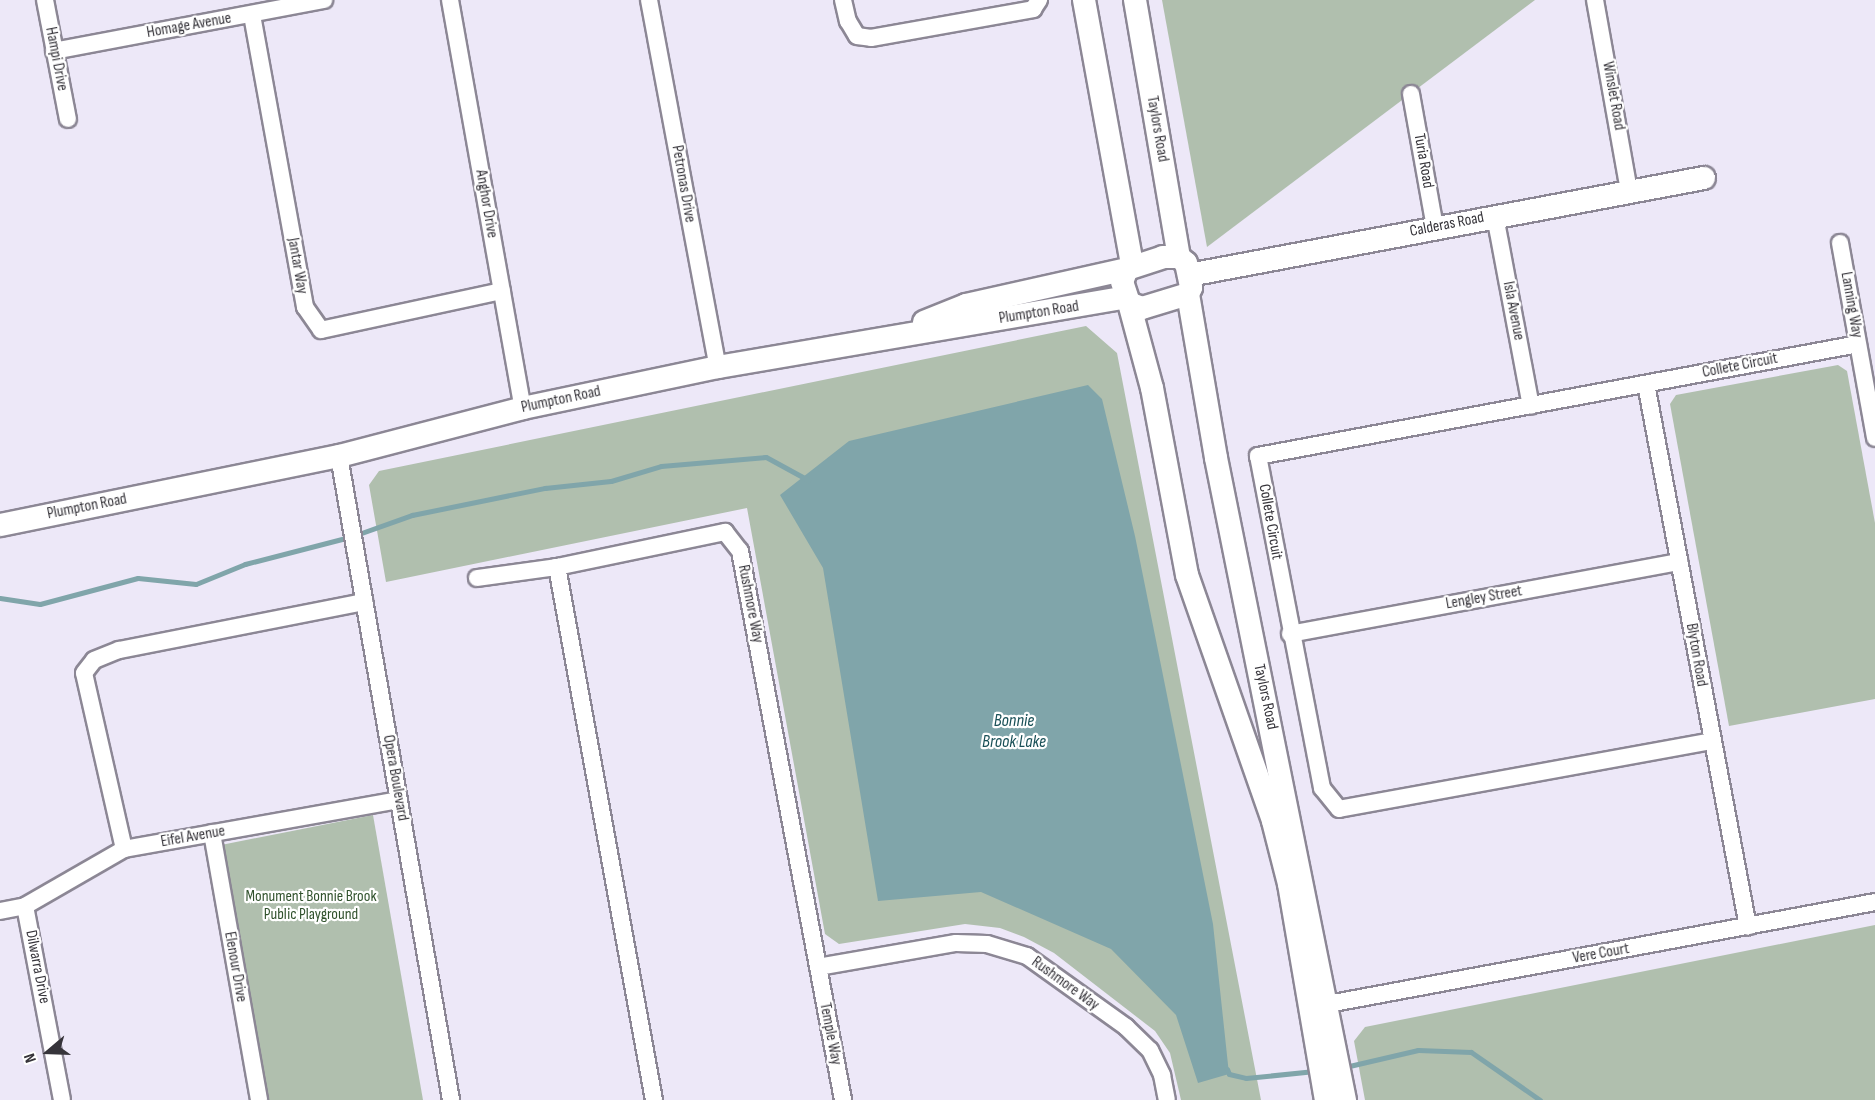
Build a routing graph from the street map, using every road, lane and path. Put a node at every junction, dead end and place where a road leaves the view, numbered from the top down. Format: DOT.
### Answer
graph roads {
  1 [pos="45,0"];
  2 [pos="324,0"];
  3 [pos="450,0"];
  4 [pos="650,0"];
  5 [pos="843,0"];
  6 [pos="1039,0"];
  7 [pos="1084,0"];
  8 [pos="1135,0"];
  9 [pos="1596,0"];
  10 [pos="252,15"];
  11 [pos="54,51"];
  12 [pos="1411,94"];
  13 [pos="68,119"];
  14 [pos="1704,178"];
  15 [pos="1629,191"];
  16 [pos="1495,216"];
  17 [pos="1435,227"];
  18 [pos="1840,243"];
  19 [pos="1129,267"];
  20 [pos="1185,275"];
  21 [pos="502,291"];
  22 [pos="1127,300"];
  23 [pos="884,338"];
  24 [pos="1858,344"];
  25 [pos="718,367"];
  26 [pos="1646,384"];
  27 [pos="1531,406"];
  28 [pos="523,408"];
  29 [pos="1875,438"];
  30 [pos="339,456"];
  31 [pos="0,525"];
  32 [pos="1678,562"];
  33 [pos="557,567"];
  34 [pos="477,578"];
  35 [pos="364,602"];
  36 [pos="1290,634"];
  37 [pos="1712,741"];
  38 [pos="399,800"];
  39 [pos="212,833"];
  40 [pos="124,849"];
  41 [pos="1875,902"];
  42 [pos="25,906"];
  43 [pos="0,910"];
  44 [pos="1748,927"];
  45 [pos="818,967"];
  46 [pos="1328,1004"];
  47 [pos="62,1100"];
  48 [pos="259,1100"];
  49 [pos="451,1100"];
  50 [pos="654,1100"];
  51 [pos="843,1100"];
  52 [pos="1167,1100"];
  53 [pos="1326,1100"];
  54 [pos="1345,1100"];
  1 -- 11 [label="street, Hampi Drive"];
  2 -- 10 [label="street, Homage Avenue"];
  3 -- 21 [label="street, Anghor Drive"];
  4 -- 25 [label="street, Petronas Drive"];
  5 -- 6 [label="street"];
  7 -- 19 [label="street"];
  8 -- 20 [label="street, Taylors Road"];
  9 -- 15 [label="street, Winslet Road"];
  10 -- 11 [label="street, Homage Avenue"];
  10 -- 21 [label="street, Jantar Way"];
  11 -- 13 [label="street, Hampi Drive"];
  12 -- 17 [label="street, Turia Road"];
  14 -- 15 [label="street, Calderas Road"];
  15 -- 16 [label="street, Calderas Road"];
  16 -- 17 [label="street, Calderas Road"];
  16 -- 27 [label="street, Isla Avenue"];
  17 -- 20 [label="street, Calderas Road"];
  18 -- 24 [label="street, Lanning Way"];
  19 -- 20 [label="street"];
  19 -- 22 [label="street"];
  19 -- 23 [label="street"];
  20 -- 22 [label="street, Plumpton Road"];
  20 -- 46 [label="street, Taylors Road"];
  21 -- 28 [label="street, Anghor Drive"];
  22 -- 23 [label="street, Plumpton Road"];
  22 -- 53 [label="street"];
  23 -- 25 [label="street, Plumpton Road"];
  24 -- 26 [label="street, Collete Circuit"];
  24 -- 29 [label="street, Lanning Way"];
  25 -- 28 [label="street, Plumpton Road"];
  26 -- 27 [label="street, Collete Circuit"];
  26 -- 32 [label="street, Blyton Road"];
  27 -- 36 [label="street, Collete Circuit"];
  28 -- 30 [label="street, Plumpton Road"];
  30 -- 31 [label="street, Plumpton Road"];
  30 -- 35 [label="street, Opera Boulevard"];
  32 -- 36 [label="street, Lengley Street"];
  32 -- 37 [label="street, Blyton Road"];
  33 -- 34 [label="street"];
  33 -- 45 [label="street, Rushmore Way"];
  33 -- 50 [label="street"];
  35 -- 38 [label="street, Opera Boulevard"];
  35 -- 40 [label="street"];
  36 -- 37 [label="street, Collete Circuit"];
  37 -- 44 [label="street, Blyton Road"];
  38 -- 39 [label="street, Eifel Avenue"];
  38 -- 49 [label="street, Opera Boulevard"];
  39 -- 40 [label="street, Eifel Avenue"];
  39 -- 48 [label="street, Elenour Drive"];
  40 -- 42 [label="street, Eifel Avenue"];
  41 -- 44 [label="street, Vere Court"];
  42 -- 43 [label="street, Eifel Avenue"];
  42 -- 47 [label="street, Dilwarra Drive"];
  44 -- 46 [label="street, Vere Court"];
  45 -- 51 [label="street, Temple Way"];
  45 -- 52 [label="street, Rushmore Way"];
  46 -- 54 [label="street, Taylors Road"];
}
